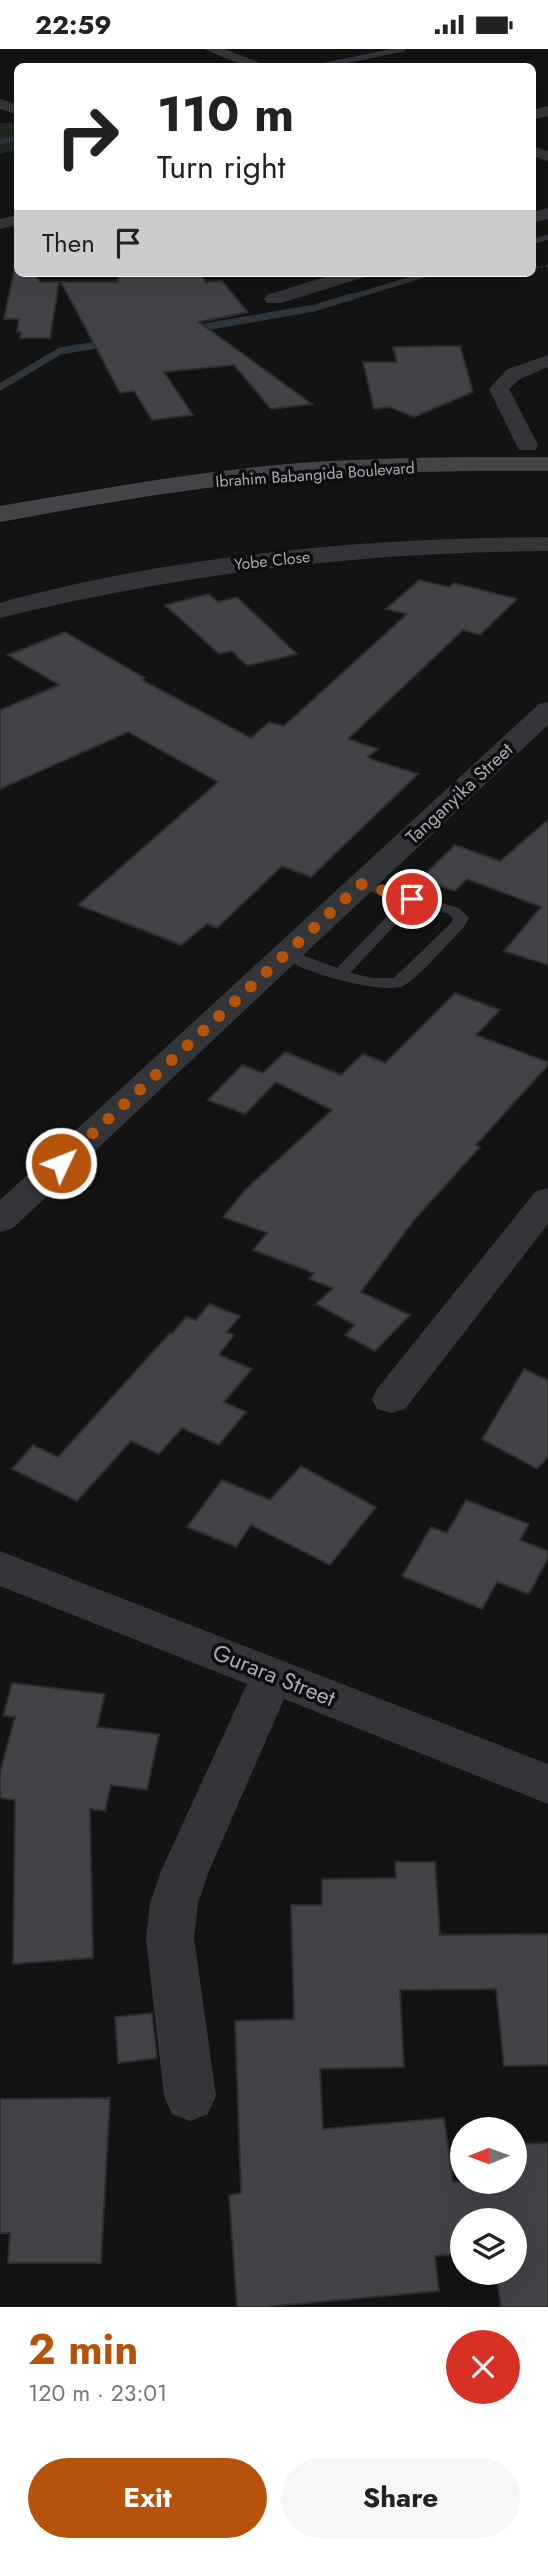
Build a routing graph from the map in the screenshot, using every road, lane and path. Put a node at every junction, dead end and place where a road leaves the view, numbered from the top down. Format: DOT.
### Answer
graph roads {
  1 [pos="211,49"];
  2 [pos="251,63"];
  3 [pos="345,277"];
  4 [pos="274,299"];
  5 [pos="548,361"];
  6 [pos="538,445"];
  7 [pos="548,464"];
  8 [pos="0,494"];
  9 [pos="0,514"];
  10 [pos="548,544"];
  11 [pos="0,611"];
  12 [pos="548,711"];
  13 [pos="361,884"];
  14 [pos="412,899"];
  15 [pos="286,954"];
  16 [pos="341,973"];
  17 [pos="548,1200"];
  18 [pos="0,1220"];
  19 [pos="391,1399"];
  20 [pos="0,1568"];
  21 [pos="273,1675"];
  22 [pos="548,1784"];
  23 [pos="190,2096"];
  1 -- 2 [label="street"];
  3 -- 4 [label="street"];
  5 -- 6 [label="street"];
  6 -- 8 [label="street, Ibrahim Babangida Boulevard"];
  7 -- 9 [label="street, Ibrahim Babangida Boulevard"];
  10 -- 11 [label="street, Yobe Close"];
  12 -- 13 [label="street, Tanganyika Street"];
  13 -- 14 [label="lane"];
  13 -- 15 [label="street, Tanganyika Street"];
  14 -- 16 [label="lane"];
  14 -- 16 [label="lane"];
  15 -- 16 [label="lane"];
  15 -- 18 [label="street, Tanganyika Street"];
  17 -- 19 [label="street"];
  20 -- 21 [label="street, Gurara Street"];
  21 -- 22 [label="street, Gurara Street"];
  21 -- 23 [label="street"];
}
